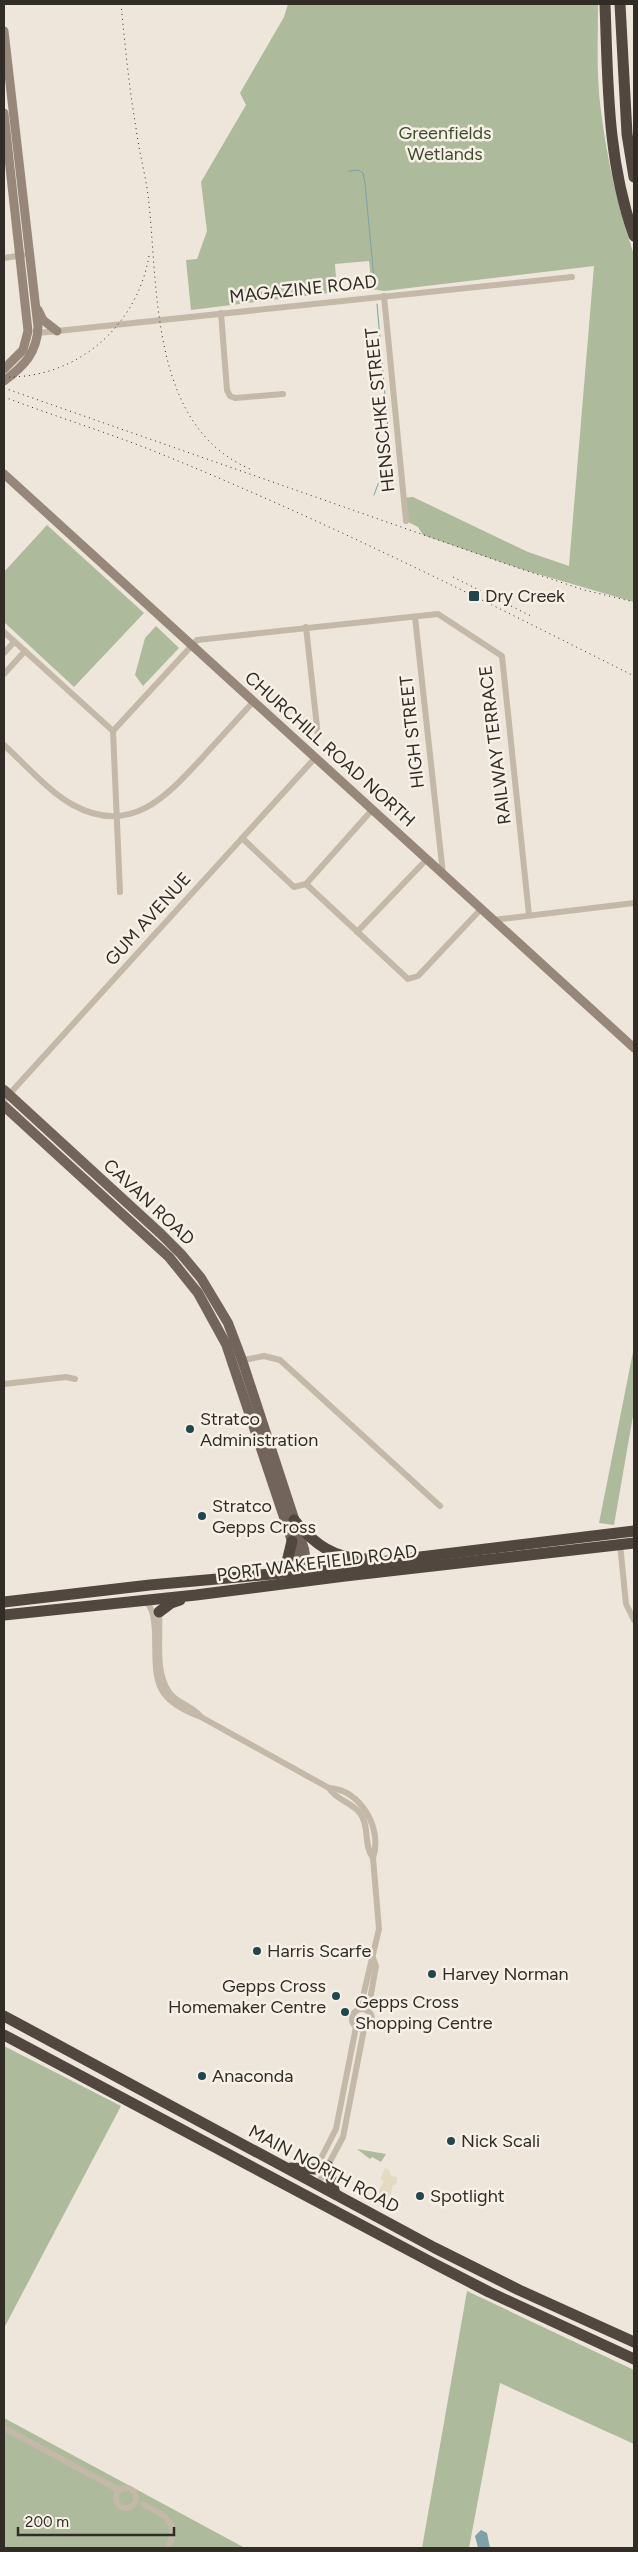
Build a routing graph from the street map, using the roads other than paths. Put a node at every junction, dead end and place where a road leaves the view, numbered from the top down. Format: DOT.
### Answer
graph roads {
  1 [pos="605,4"];
  2 [pos="620,4"];
  3 [pos="4,31"];
  4 [pos="4,113"];
  5 [pos="634,177"];
  6 [pos="634,236"];
  7 [pos="24,255"];
  8 [pos="4,258"];
  9 [pos="572,277"];
  10 [pos="384,296"];
  11 [pos="36,308"];
  12 [pos="221,313"];
  13 [pos="27,316"];
  14 [pos="57,331"];
  15 [pos="38,333"];
  16 [pos="16,359"];
  17 [pos="4,369"];
  18 [pos="4,381"];
  19 [pos="283,394"];
  20 [pos="4,474"];
  21 [pos="406,521"];
  22 [pos="415,617"];
  23 [pos="306,627"];
  24 [pos="4,632"];
  25 [pos="14,642"];
  26 [pos="192,645"];
  27 [pos="25,652"];
  28 [pos="4,653"];
  29 [pos="4,674"];
  30 [pos="253,702"];
  31 [pos="113,731"];
  32 [pos="318,736"];
  33 [pos="4,745"];
  34 [pos="315,758"];
  35 [pos="372,810"];
  36 [pos="116,816"];
  37 [pos="242,838"];
  38 [pos="427,860"];
  39 [pos="443,874"];
  40 [pos="306,884"];
  41 [pos="120,892"];
  42 [pos="634,903"];
  43 [pos="481,909"];
  44 [pos="529,915"];
  45 [pos="493,920"];
  46 [pos="357,932"];
  47 [pos="634,1048"];
  48 [pos="5,1095"];
  49 [pos="4,1106"];
  50 [pos="62,1158"];
  51 [pos="80,1160"];
  52 [pos="137,1211"];
  53 [pos="129,1220"];
  54 [pos="238,1362"];
  55 [pos="75,1379"];
  56 [pos="4,1384"];
  57 [pos="440,1506"];
  58 [pos="294,1520"];
  59 [pos="634,1531"];
  60 [pos="292,1541"];
  61 [pos="634,1543"];
  62 [pos="620,1544"];
  63 [pos="507,1547"];
  64 [pos="534,1554"];
  65 [pos="423,1558"];
  66 [pos="305,1571"];
  67 [pos="268,1574"];
  68 [pos="345,1576"];
  69 [pos="251,1589"];
  70 [pos="111,1590"];
  71 [pos="196,1595"];
  72 [pos="156,1598"];
  73 [pos="144,1600"];
  74 [pos="4,1602"];
  75 [pos="159,1612"];
  76 [pos="4,1615"];
  77 [pos="634,1620"];
  78 [pos="201,1717"];
  79 [pos="373,1958"];
  80 [pos="360,2009"];
  81 [pos="368,2011"];
  82 [pos="4,2016"];
  83 [pos="4,2024"];
  84 [pos="24,2027"];
  85 [pos="356,2027"];
  86 [pos="364,2029"];
  87 [pos="4,2035"];
  88 [pos="257,2153"];
  89 [pos="328,2166"];
  90 [pos="287,2168"];
  91 [pos="316,2169"];
  92 [pos="263,2174"];
  93 [pos="314,2183"];
  94 [pos="335,2194"];
  95 [pos="308,2197"];
  96 [pos="617,2333"];
  97 [pos="634,2334"];
  98 [pos="634,2342"];
  99 [pos="634,2359"];
  100 [pos="4,2428"];
  101 [pos="105,2483"];
  102 [pos="119,2490"];
  103 [pos="136,2496"];
  104 [pos="115,2497"];
  105 [pos="143,2504"];
  106 [pos="133,2506"];
  107 [pos="168,2548"];
  1 -- 6 [label="highway"];
  2 -- 5 [label="highway"];
  3 -- 7 [label="street"];
  4 -- 7 [label="street"];
  7 -- 8 [label="street"];
  7 -- 11 [label="street"];
  7 -- 13 [label="street"];
  9 -- 10 [label="street, MAGAZINE ROAD"];
  10 -- 12 [label="street, MAGAZINE ROAD"];
  10 -- 21 [label="street, HENSCHKE STREET"];
  11 -- 14 [label="street"];
  11 -- 15 [label="street"];
  12 -- 14 [label="street, MAGAZINE ROAD"];
  12 -- 19 [label="street"];
  13 -- 15 [label="street"];
  13 -- 16 [label="street"];
  14 -- 15 [label="street, MAGAZINE ROAD"];
  15 -- 16 [label="street"];
  15 -- 18 [label="street"];
  16 -- 17 [label="street"];
  20 -- 26 [label="street, CHURCHILL ROAD NORTH"];
  22 -- 23 [label="street, RAILWAY TERRACE"];
  22 -- 39 [label="street, HIGH STREET"];
  22 -- 44 [label="street, RAILWAY TERRACE"];
  23 -- 26 [label="street, RAILWAY TERRACE"];
  23 -- 32 [label="street"];
  24 -- 25 [label="street"];
  25 -- 27 [label="street"];
  25 -- 28 [label="street"];
  26 -- 30 [label="street, CHURCHILL ROAD NORTH"];
  26 -- 31 [label="street"];
  27 -- 29 [label="street"];
  27 -- 31 [label="street"];
  30 -- 34 [label="street, CHURCHILL ROAD NORTH"];
  30 -- 36 [label="street"];
  31 -- 36 [label="street"];
  33 -- 36 [label="street"];
  34 -- 35 [label="street, CHURCHILL ROAD NORTH"];
  34 -- 37 [label="street, GUM AVENUE"];
  35 -- 38 [label="street, CHURCHILL ROAD NORTH"];
  35 -- 40 [label="street"];
  36 -- 41 [label="street"];
  37 -- 40 [label="street"];
  37 -- 48 [label="street, GUM AVENUE"];
  38 -- 39 [label="street, CHURCHILL ROAD NORTH"];
  38 -- 46 [label="street"];
  39 -- 43 [label="street, CHURCHILL ROAD NORTH"];
  40 -- 46 [label="street"];
  42 -- 44 [label="street"];
  43 -- 45 [label="street, CHURCHILL ROAD NORTH"];
  43 -- 46 [label="street"];
  44 -- 45 [label="street"];
  45 -- 47 [label="street, CHURCHILL ROAD NORTH"];
  48 -- 51 [label="main road, CAVAN ROAD"];
  49 -- 50 [label="main road, CAVAN ROAD"];
  50 -- 51 [label="main road"];
  50 -- 53 [label="main road, CAVAN ROAD"];
  51 -- 52 [label="main road, CAVAN ROAD"];
  52 -- 53 [label="main road"];
  52 -- 54 [label="main road, CAVAN ROAD"];
  53 -- 54 [label="main road, CAVAN ROAD"];
  54 -- 57 [label="street"];
  54 -- 58 [label="main road, CAVAN ROAD"];
  54 -- 60 [label="main road, CAVAN ROAD"];
  55 -- 56 [label="street"];
  58 -- 65 [label="highway"];
  58 -- 66 [label="main road, CAVAN ROAD"];
  59 -- 63 [label="highway, PORT WAKEFIELD ROAD"];
  60 -- 66 [label="main road, CAVAN ROAD"];
  60 -- 67 [label="highway"];
  61 -- 62 [label="highway, PORT WAKEFIELD ROAD"];
  62 -- 64 [label="highway, PORT WAKEFIELD ROAD"];
  62 -- 77 [label="street"];
  63 -- 64 [label="highway"];
  63 -- 65 [label="highway, PORT WAKEFIELD ROAD"];
  64 -- 68 [label="highway, PORT WAKEFIELD ROAD"];
  65 -- 66 [label="highway, PORT WAKEFIELD ROAD"];
  66 -- 67 [label="highway, PORT WAKEFIELD ROAD"];
  66 -- 68 [label="highway"];
  66 -- 69 [label="highway"];
  67 -- 70 [label="highway, PORT WAKEFIELD ROAD"];
  68 -- 69 [label="highway, PORT WAKEFIELD ROAD"];
  69 -- 71 [label="highway, PORT WAKEFIELD ROAD"];
  70 -- 72 [label="highway"];
  70 -- 74 [label="highway, PORT WAKEFIELD ROAD"];
  71 -- 72 [label="highway, PORT WAKEFIELD ROAD"];
  71 -- 75 [label="highway"];
  72 -- 73 [label="highway, PORT WAKEFIELD ROAD"];
  72 -- 75 [label="street"];
  73 -- 76 [label="highway, PORT WAKEFIELD ROAD"];
  73 -- 78 [label="street"];
  75 -- 78 [label="street"];
  78 -- 79 [label="street"];
  79 -- 80 [label="street"];
  79 -- 81 [label="street"];
  80 -- 81 [label="street"];
  80 -- 85 [label="street"];
  81 -- 86 [label="street"];
  82 -- 84 [label="highway, MAIN NORTH ROAD"];
  83 -- 84 [label="highway"];
  84 -- 88 [label="highway, MAIN NORTH ROAD"];
  85 -- 86 [label="street"];
  85 -- 91 [label="street"];
  86 -- 89 [label="street"];
  87 -- 92 [label="highway, MAIN NORTH ROAD"];
  88 -- 90 [label="highway, MAIN NORTH ROAD"];
  88 -- 92 [label="highway"];
  89 -- 93 [label="street"];
  89 -- 94 [label="highway"];
  90 -- 91 [label="highway"];
  90 -- 93 [label="highway, MAIN NORTH ROAD"];
  91 -- 93 [label="street"];
  92 -- 95 [label="highway, MAIN NORTH ROAD"];
  93 -- 94 [label="highway, MAIN NORTH ROAD"];
  93 -- 95 [label="highway"];
  94 -- 96 [label="highway, MAIN NORTH ROAD"];
  95 -- 99 [label="highway, MAIN NORTH ROAD"];
  96 -- 97 [label="highway"];
  96 -- 98 [label="highway, MAIN NORTH ROAD"];
  100 -- 101 [label="street"];
  101 -- 102 [label="street"];
  101 -- 104 [label="street"];
  102 -- 103 [label="street"];
  102 -- 104 [label="street"];
  103 -- 105 [label="street"];
  103 -- 106 [label="street"];
  104 -- 106 [label="street"];
  105 -- 106 [label="street"];
  105 -- 107 [label="street"];
}
